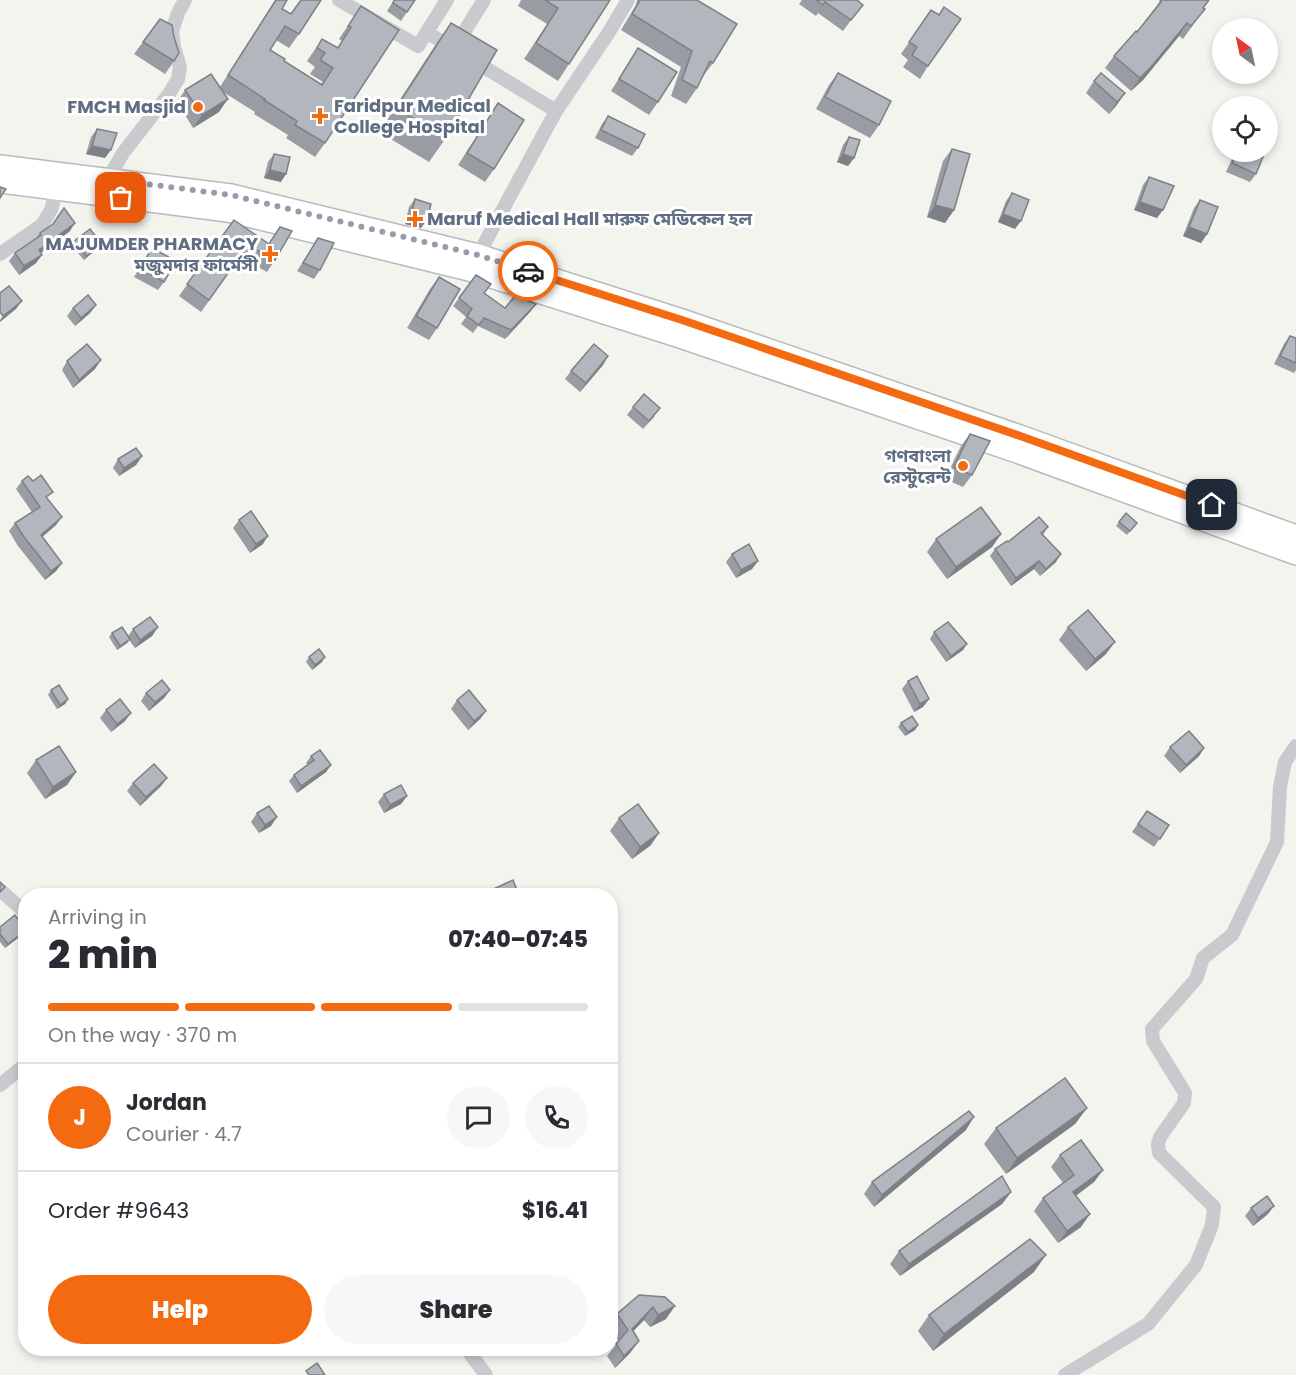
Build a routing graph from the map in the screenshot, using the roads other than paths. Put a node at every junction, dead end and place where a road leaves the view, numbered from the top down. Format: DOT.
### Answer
graph roads {
  1 [pos="185,0"];
  2 [pos="339,0"];
  3 [pos="447,0"];
  4 [pos="484,0"];
  5 [pos="627,0"];
  6 [pos="427,33"];
  7 [pos="454,48"];
  8 [pos="556,111"];
  9 [pos="0,166"];
  10 [pos="0,182"];
  11 [pos="106,187"];
  12 [pos="57,189"];
  13 [pos="0,254"];
  14 [pos="474,263"];
  15 [pos="1296,536"];
  16 [pos="1296,554"];
  17 [pos="1296,746"];
  18 [pos="0,890"];
  19 [pos="18,906"];
  20 [pos="18,1070"];
  21 [pos="0,1085"];
  22 [pos="472,1356"];
  23 [pos="486,1375"];
  24 [pos="1065,1375"];
  1 -- 11 [label="street"];
  2 -- 6 [label="street"];
  3 -- 6 [label="street"];
  4 -- 7 [label="street"];
  5 -- 8 [label="street"];
  6 -- 7 [label="street"];
  7 -- 8 [label="street"];
  8 -- 14 [label="street"];
  9 -- 11 [label="highway"];
  10 -- 12 [label="highway"];
  11 -- 12 [label="highway"];
  11 -- 14 [label="highway"];
  12 -- 13 [label="street"];
  14 -- 15 [label="highway"];
  14 -- 16 [label="highway"];
  17 -- 24 [label="street"];
  18 -- 19 [label="street"];
  20 -- 21 [label="street"];
  22 -- 23 [label="street"];
}
